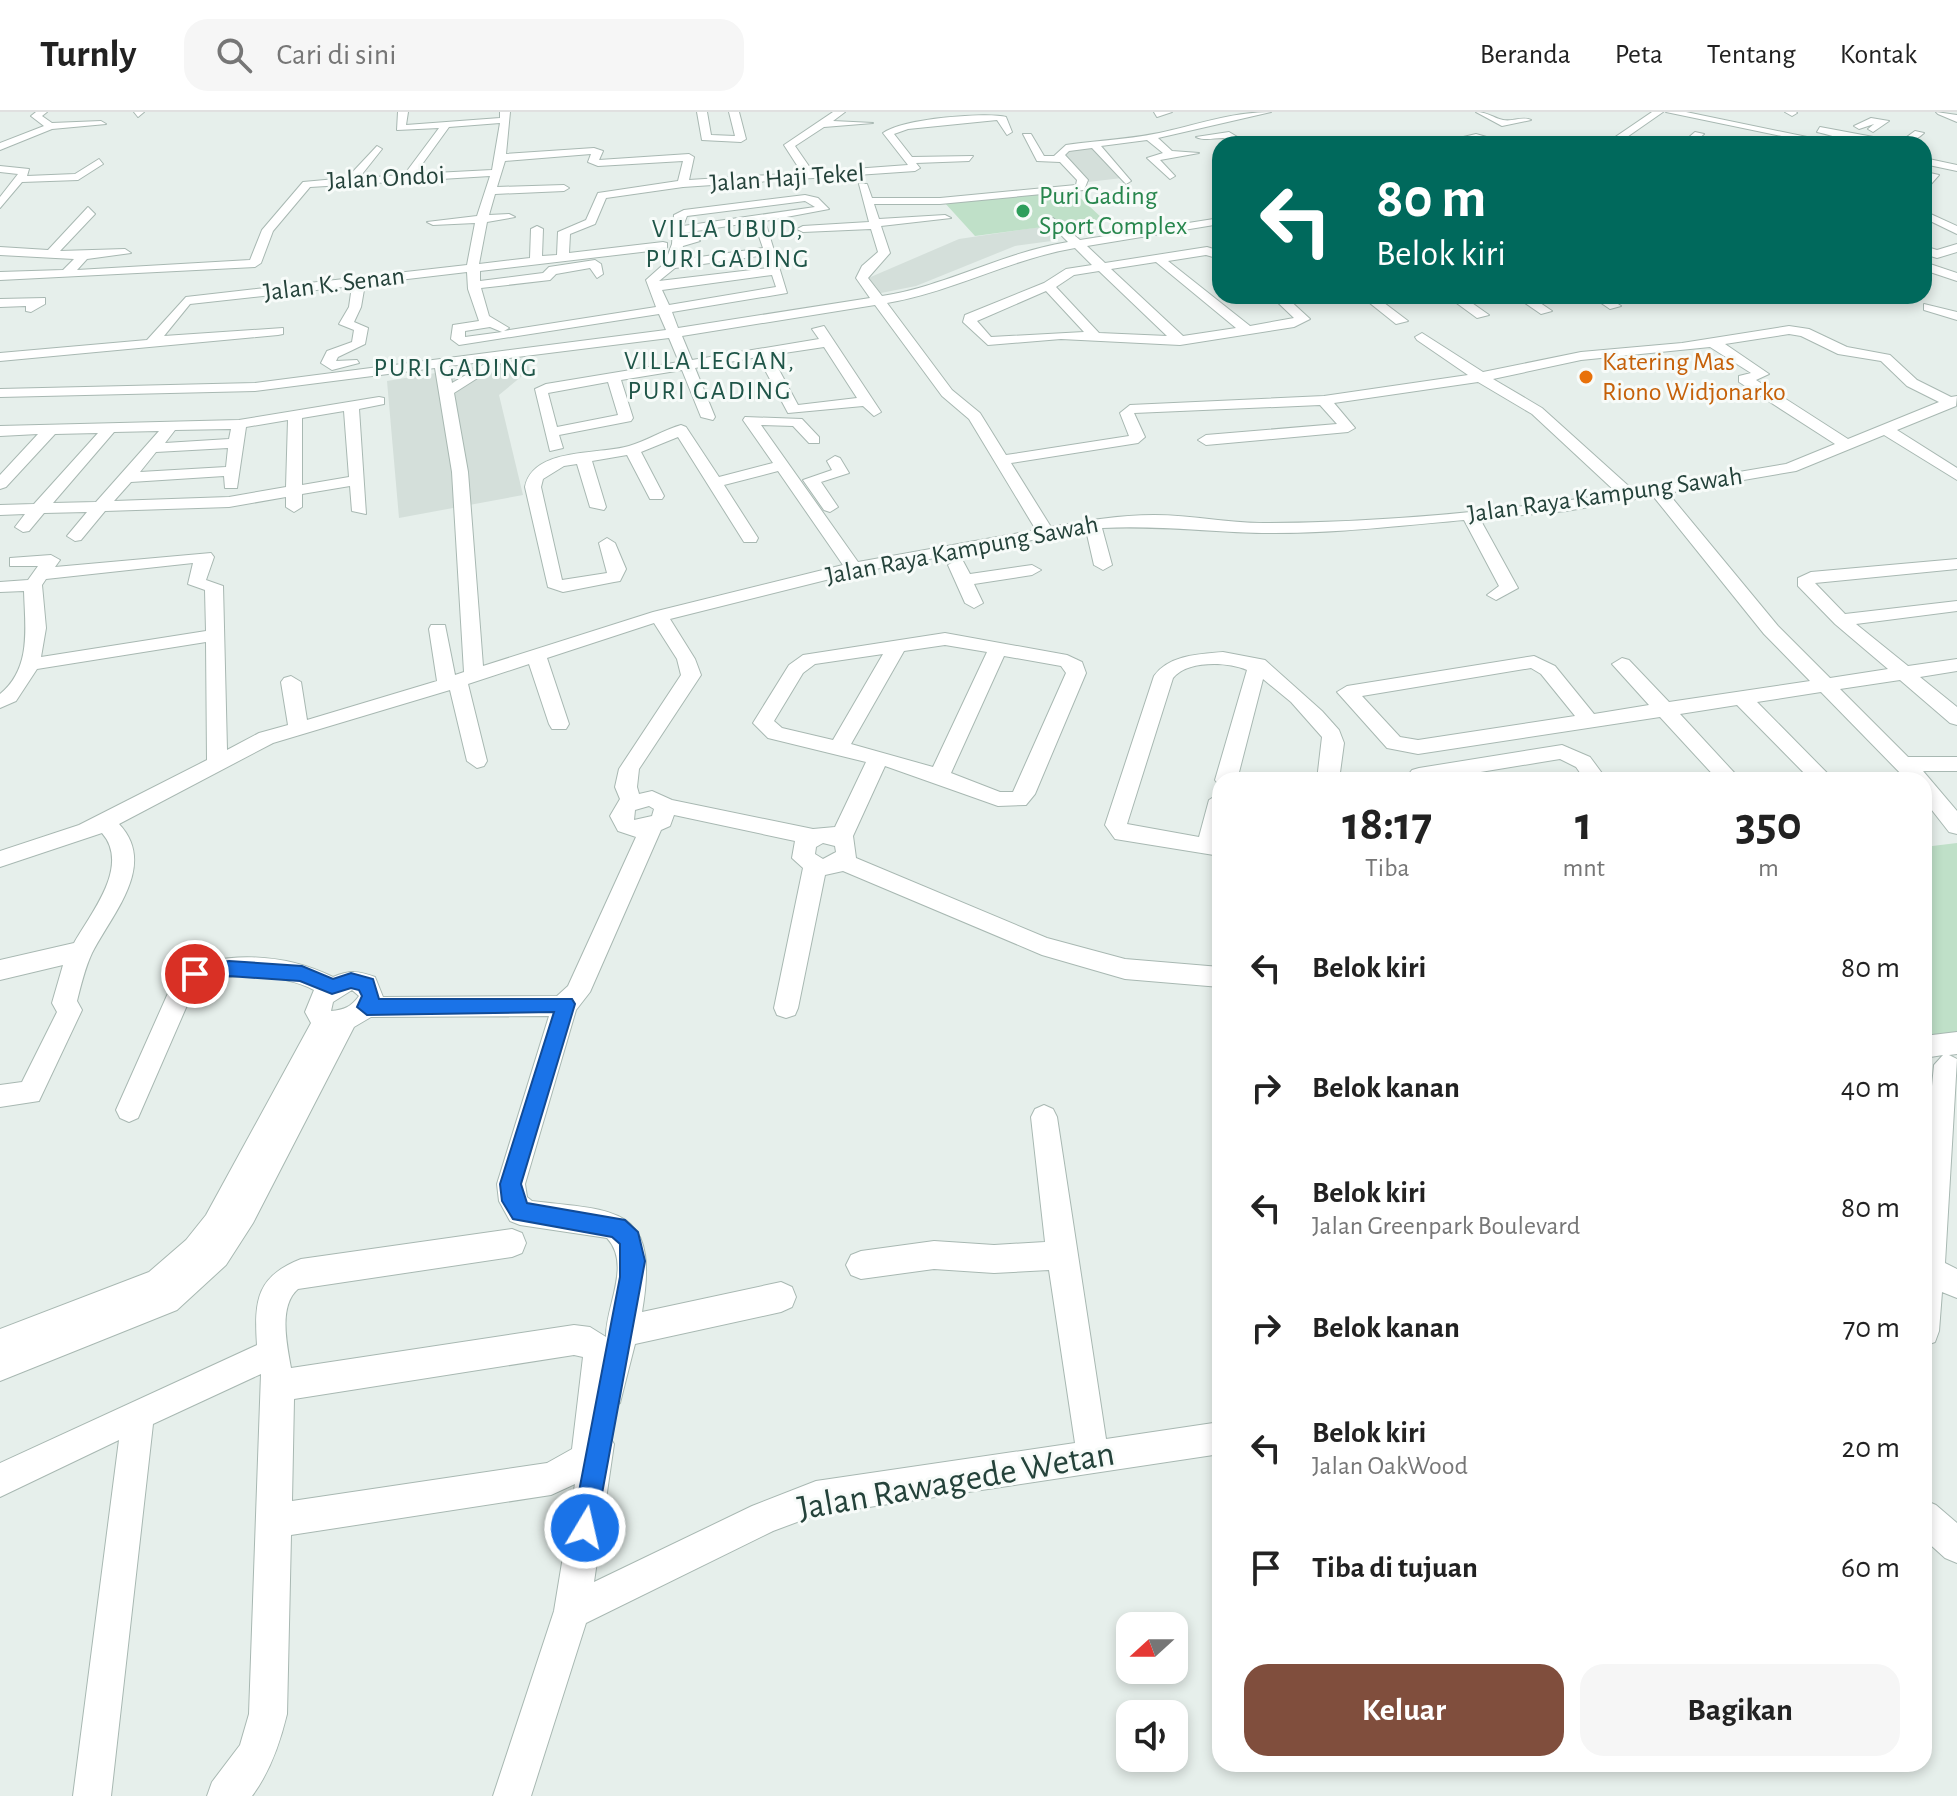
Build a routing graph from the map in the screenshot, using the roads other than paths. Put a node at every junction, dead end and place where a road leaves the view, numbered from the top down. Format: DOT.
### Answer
graph roads {
  1 [pos="42,112"];
  2 [pos="403,112"];
  3 [pos="702,112"];
  4 [pos="734,112"];
  5 [pos="840,112"];
  6 [pos="904,112"];
  7 [pos="1266,112"];
  8 [pos="1481,112"];
  9 [pos="1658,112"];
  10 [pos="1671,112"];
  11 [pos="1706,112"];
  12 [pos="1941,112"];
  13 [pos="977,115"];
  14 [pos="505,116"];
  15 [pos="1957,119"];
  16 [pos="1526,120"];
  17 [pos="1834,121"];
  18 [pos="868,123"];
  19 [pos="101,124"];
  20 [pos="823,124"];
  21 [pos="446,125"];
  22 [pos="1737,125"];
  23 [pos="50,126"];
  24 [pos="906,126"];
  25 [pos="1810,128"];
  26 [pos="1680,130"];
  27 [pos="1772,131"];
  28 [pos="1007,132"];
  29 [pos="1170,134"];
  30 [pos="1699,134"];
  31 [pos="1027,136"];
  32 [pos="1622,136"];
  33 [pos="1696,136"];
  34 [pos="1708,136"];
  35 [pos="1766,136"];
  36 [pos="1797,136"];
  37 [pos="1854,136"];
  38 [pos="1903,136"];
  39 [pos="1150,137"];
  40 [pos="1212,137"];
  41 [pos="1198,138"];
  42 [pos="1128,144"];
  43 [pos="0,147"];
  44 [pos="1212,148"];
  45 [pos="377,149"];
  46 [pos="1098,149"];
  47 [pos="1194,153"];
  48 [pos="1948,153"];
  49 [pos="1170,154"];
  50 [pos="1119,155"];
  51 [pos="500,158"];
  52 [pos="969,158"];
  53 [pos="1061,159"];
  54 [pos="21,161"];
  55 [pos="99,162"];
  56 [pos="912,164"];
  57 [pos="1128,165"];
  58 [pos="1113,166"];
  59 [pos="1932,166"];
  60 [pos="1932,168"];
  61 [pos="1957,168"];
  62 [pos="1,169"];
  63 [pos="1932,169"];
  64 [pos="494,173"];
  65 [pos="846,173"];
  66 [pos="810,176"];
  67 [pos="1170,176"];
  68 [pos="408,177"];
  69 [pos="1129,178"];
  70 [pos="22,179"];
  71 [pos="351,180"];
  72 [pos="1957,180"];
  73 [pos="931,182"];
  74 [pos="683,184"];
  75 [pos="564,188"];
  76 [pos="489,191"];
  77 [pos="869,201"];
  78 [pos="0,205"];
  79 [pos="88,210"];
  80 [pos="509,217"];
  81 [pos="945,218"];
  82 [pos="1932,218"];
  83 [pos="480,220"];
  84 [pos="1053,221"];
  85 [pos="433,222"];
  86 [pos="1212,222"];
  87 [pos="876,224"];
  88 [pos="761,226"];
  89 [pos="537,229"];
  90 [pos="803,229"];
  91 [pos="1957,231"];
  92 [pos="678,237"];
  93 [pos="17,239"];
  94 [pos="1074,243"];
  95 [pos="663,246"];
  96 [pos="0,248"];
  97 [pos="1957,248"];
  98 [pos="767,251"];
  99 [pos="1932,252"];
  100 [pos="125,253"];
  101 [pos="1212,253"];
  102 [pos="51,254"];
  103 [pos="84,256"];
  104 [pos="563,258"];
  105 [pos="1159,259"];
  106 [pos="536,261"];
  107 [pos="228,265"];
  108 [pos="671,265"];
  109 [pos="1098,267"];
  110 [pos="472,269"];
  111 [pos="1932,269"];
  112 [pos="774,271"];
  113 [pos="66,274"];
  114 [pos="597,274"];
  115 [pos="0,276"];
  116 [pos="217,276"];
  117 [pos="550,276"];
  118 [pos="1957,277"];
  119 [pos="359,281"];
  120 [pos="476,285"];
  121 [pos="1048,286"];
  122 [pos="655,287"];
  123 [pos="55,288"];
  124 [pos="206,288"];
  125 [pos="553,290"];
  126 [pos="196,300"];
  127 [pos="877,301"];
  128 [pos="1212,302"];
  129 [pos="0,303"];
  130 [pos="604,303"];
  131 [pos="1215,304"];
  132 [pos="1286,304"];
  133 [pos="1378,304"];
  134 [pos="1465,304"];
  135 [pos="1534,304"];
  136 [pos="1611,304"];
  137 [pos="1615,306"];
  138 [pos="996,307"];
  139 [pos="1929,307"];
  140 [pos="31,308"];
  141 [pos="662,311"];
  142 [pos="1546,311"];
  143 [pos="1482,315"];
  144 [pos="1957,316"];
  145 [pos="608,318"];
  146 [pos="1007,318"];
  147 [pos="1401,321"];
  148 [pos="491,323"];
  149 [pos="815,324"];
  150 [pos="1017,329"];
  151 [pos="278,331"];
  152 [pos="517,331"];
  153 [pos="1248,331"];
  154 [pos="674,333"];
  155 [pos="1094,335"];
  156 [pos="1422,337"];
  157 [pos="1028,340"];
  158 [pos="155,341"];
  159 [pos="1180,341"];
  160 [pos="827,342"];
  161 [pos="1712,342"];
  162 [pos="763,353"];
  163 [pos="509,356"];
  164 [pos="0,357"];
  165 [pos="441,361"];
  166 [pos="687,365"];
  167 [pos="387,367"];
  168 [pos="38,368"];
  169 [pos="613,377"];
  170 [pos="1481,377"];
  171 [pos="17,392"];
  172 [pos="446,392"];
  173 [pos="0,393"];
  174 [pos="1324,400"];
  175 [pos="379,401"];
  176 [pos="351,406"];
  177 [pos="1951,408"];
  178 [pos="295,415"];
  179 [pos="708,417"];
  180 [pos="239,424"];
  181 [pos="171,426"];
  182 [pos="109,429"];
  183 [pos="1885,429"];
  184 [pos="50,430"];
  185 [pos="0,431"];
  186 [pos="814,440"];
  187 [pos="1206,440"];
  188 [pos="237,443"];
  189 [pos="1847,445"];
  190 [pos="154,448"];
  191 [pos="632,450"];
  192 [pos="584,460"];
  193 [pos="1001,460"];
  194 [pos="835,461"];
  195 [pos="781,466"];
  196 [pos="233,471"];
  197 [pos="1957,475"];
  198 [pos="130,477"];
  199 [pos="357,480"];
  200 [pos="715,483"];
  201 [pos="0,484"];
  202 [pos="1656,489"];
  203 [pos="1628,494"];
  204 [pos="656,496"];
  205 [pos="294,498"];
  206 [pos="157,505"];
  207 [pos="103,507"];
  208 [pos="228,507"];
  209 [pos="598,507"];
  210 [pos="39,509"];
  211 [pos="0,510"];
  212 [pos="360,511"];
  213 [pos="1470,515"];
  214 [pos="1093,524"];
  215 [pos="23,527"];
  216 [pos="139,528"];
  217 [pos="1045,531"];
  218 [pos="75,536"];
  219 [pos="1011,537"];
  220 [pos="750,538"];
  221 [pos="607,543"];
  222 [pos="950,548"];
  223 [pos="16,562"];
  224 [pos="1957,564"];
  225 [pos="1103,565"];
  226 [pos="862,566"];
  227 [pos="154,578"];
  228 [pos="963,580"];
  229 [pos="35,582"];
  230 [pos="0,587"];
  231 [pos="1496,595"];
  232 [pos="974,603"];
  233 [pos="1957,606"];
  234 [pos="659,616"];
  235 [pos="1841,620"];
  236 [pos="438,629"];
  237 [pos="214,635"];
  238 [pos="898,645"];
  239 [pos="998,649"];
  240 [pos="536,655"];
  241 [pos="1258,664"];
  242 [pos="1622,664"];
  243 [pos="28,665"];
  244 [pos="1957,665"];
  245 [pos="1905,673"];
  246 [pos="460,680"];
  247 [pos="291,682"];
  248 [pos="1816,685"];
  249 [pos="1741,697"];
  250 [pos="0,702"];
  251 [pos="1664,708"];
  252 [pos="1957,718"];
  253 [pos="1588,719"];
  254 [pos="559,724"];
  255 [pos="298,728"];
  256 [pos="840,746"];
  257 [pos="871,755"];
  258 [pos="217,761"];
  259 [pos="477,761"];
  260 [pos="1957,764"];
  261 [pos="1498,771"];
  262 [pos="1228,772"];
  263 [pos="1329,772"];
  264 [pos="1590,772"];
  265 [pos="1723,772"];
  266 [pos="1815,772"];
  267 [pos="1912,772"];
  268 [pos="940,774"];
  269 [pos="1940,797"];
  270 [pos="632,802"];
  271 [pos="654,821"];
  272 [pos="105,822"];
  273 [pos="1957,826"];
  274 [pos="827,848"];
  275 [pos="1212,848"];
  276 [pos="0,859"];
  277 [pos="81,951"];
  278 [pos="1212,963"];
  279 [pos="0,970"];
  280 [pos="1212,976"];
  281 [pos="332,987"];
  282 [pos="565,1004"];
  283 [pos="786,1008"];
  284 [pos="352,1012"];
  285 [pos="1946,1060"];
  286 [pos="0,1096"];
  287 [pos="129,1110"];
  288 [pos="1044,1117"];
  289 [pos="512,1243"];
  290 [pos="1932,1245"];
  291 [pos="1061,1255"];
  292 [pos="861,1265"];
  293 [pos="1932,1272"];
  294 [pos="1957,1284"];
  295 [pos="781,1297"];
  296 [pos="621,1332"];
  297 [pos="0,1344"];
  298 [pos="0,1365"];
  299 [pos="275,1370"];
  300 [pos="138,1414"];
  301 [pos="1212,1439"];
  302 [pos="1093,1457"];
  303 [pos="0,1480"];
  304 [pos="274,1521"];
  305 [pos="1932,1524"];
  306 [pos="1957,1546"];
  307 [pos="572,1611"];
  308 [pos="92,1796"];
  309 [pos="226,1796"];
  310 [pos="512,1796"];
  1 -- 23 [label="street"];
  2 -- 21 [label="street"];
  3 -- 4 [label="street"];
  5 -- 20 [label="street"];
  6 -- 24 [label="street"];
  7 -- 29 [label="street"];
  8 -- 16 [label="street"];
  9 -- 32 [label="street"];
  10 -- 22 [label="street"];
  11 -- 22 [label="street"];
  12 -- 15 [label="street"];
  13 -- 24 [label="street"];
  13 -- 28 [label="street"];
  14 -- 21 [label="street"];
  14 -- 51 [label="street"];
  17 -- 38 [label="street"];
  18 -- 20 [label="street"];
  19 -- 23 [label="street"];
  20 -- 66 [label="street"];
  21 -- 68 [label="street"];
  22 -- 27 [label="street"];
  23 -- 43 [label="street"];
  24 -- 56 [label="street, Jalan Haji Tekel"];
  25 -- 37 [label="street"];
  26 -- 30 [label="street"];
  27 -- 35 [label="street"];
  27 -- 36 [label="street"];
  29 -- 39 [label="street"];
  29 -- 41 [label="street"];
  30 -- 33 [label="street"];
  30 -- 34 [label="street"];
  31 -- 53 [label="street"];
  39 -- 46 [label="street"];
  39 -- 49 [label="street"];
  40 -- 41 [label="street"];
  41 -- 44 [label="street"];
  42 -- 46 [label="street"];
  45 -- 71 [label="street"];
  46 -- 50 [label="street"];
  46 -- 53 [label="street"];
  46 -- 58 [label="street"];
  47 -- 49 [label="street"];
  48 -- 59 [label="street"];
  49 -- 67 [label="street"];
  51 -- 64 [label="street"];
  51 -- 74 [label="street"];
  52 -- 56 [label="street"];
  53 -- 77 [label="street"];
  54 -- 62 [label="street"];
  55 -- 70 [label="street"];
  56 -- 65 [label="street, Jalan Haji Tekel"];
  56 -- 73 [label="street"];
  57 -- 58 [label="street"];
  58 -- 69 [label="street"];
  60 -- 61 [label="street"];
  62 -- 70 [label="street"];
  63 -- 72 [label="street"];
  64 -- 68 [label="street, Jalan Ondoi"];
  64 -- 76 [label="street"];
  65 -- 66 [label="street, Jalan Haji Tekel"];
  65 -- 77 [label="street"];
  66 -- 74 [label="street, Jalan Haji Tekel"];
  68 -- 71 [label="street, Jalan Ondoi"];
  70 -- 78 [label="street"];
  71 -- 107 [label="street, Jalan Ondoi"];
  74 -- 104 [label="street, Jalan Haji Tekel"];
  75 -- 76 [label="street"];
  76 -- 83 [label="street"];
  77 -- 87 [label="street"];
  79 -- 102 [label="street"];
  80 -- 83 [label="street"];
  81 -- 87 [label="street"];
  82 -- 91 [label="street"];
  83 -- 85 [label="street"];
  83 -- 110 [label="street"];
  84 -- 94 [label="street"];
  86 -- 94 [label="street"];
  87 -- 90 [label="street"];
  87 -- 127 [label="street"];
  88 -- 92 [label="street"];
  88 -- 92 [label="street"];
  88 -- 98 [label="street"];
  89 -- 106 [label="street"];
  92 -- 108 [label="street"];
  93 -- 96 [label="street"];
  94 -- 109 [label="street"];
  94 -- 127 [label="street"];
  95 -- 104 [label="street, Jalan K. Senan"];
  96 -- 102 [label="street"];
  97 -- 99 [label="street"];
  98 -- 108 [label="street"];
  98 -- 112 [label="street"];
  100 -- 103 [label="street"];
  101 -- 105 [label="street"];
  102 -- 103 [label="street"];
  103 -- 113 [label="street"];
  104 -- 106 [label="street, Jalan K. Senan"];
  105 -- 109 [label="street"];
  105 -- 128 [label="street"];
  106 -- 110 [label="street, Jalan K. Senan"];
  107 -- 113 [label="street"];
  107 -- 116 [label="street, Jalan K. Senan"];
  108 -- 122 [label="street"];
  109 -- 121 [label="street"];
  109 -- 159 [label="street"];
  110 -- 119 [label="street, Jalan K. Senan"];
  110 -- 120 [label="street"];
  111 -- 118 [label="street"];
  112 -- 122 [label="street"];
  112 -- 141 [label="street"];
  113 -- 115 [label="street"];
  113 -- 123 [label="street"];
  114 -- 117 [label="street"];
  117 -- 120 [label="street"];
  117 -- 125 [label="street"];
  119 -- 126 [label="street, Jalan K. Senan"];
  119 -- 167 [label="street"];
  120 -- 148 [label="street"];
  121 -- 138 [label="street"];
  121 -- 155 [label="street"];
  122 -- 141 [label="street"];
  124 -- 126 [label="street"];
  126 -- 158 [label="street"];
  127 -- 154 [label="street"];
  127 -- 193 [label="street"];
  129 -- 140 [label="street"];
  130 -- 145 [label="street"];
  131 -- 153 [label="street"];
  132 -- 153 [label="street"];
  133 -- 147 [label="street"];
  134 -- 143 [label="street"];
  135 -- 142 [label="street"];
  136 -- 137 [label="street"];
  138 -- 146 [label="street"];
  138 -- 157 [label="street"];
  139 -- 144 [label="street"];
  141 -- 145 [label="street"];
  141 -- 154 [label="street"];
  145 -- 152 [label="street"];
  148 -- 152 [label="street"];
  148 -- 152 [label="street"];
  149 -- 160 [label="street"];
  150 -- 157 [label="street"];
  151 -- 158 [label="street"];
  153 -- 159 [label="street"];
  154 -- 163 [label="street"];
  154 -- 166 [label="street"];
  155 -- 157 [label="street"];
  155 -- 159 [label="street"];
  156 -- 170 [label="street"];
  158 -- 164 [label="street"];
  160 -- 162 [label="street"];
  160 -- 162 [label="street"];
  161 -- 170 [label="street"];
  161 -- 177 [label="street"];
  161 -- 189 [label="street"];
  162 -- 166 [label="street"];
  163 -- 165 [label="street"];
  163 -- 172 [label="street"];
  165 -- 167 [label="street"];
  165 -- 172 [label="street"];
  166 -- 169 [label="street"];
  166 -- 179 [label="street"];
  167 -- 171 [label="street"];
  168 -- 171 [label="street"];
  169 -- 169 [label="street"];
  170 -- 174 [label="street"];
  170 -- 203 [label="street"];
  171 -- 173 [label="street"];
  172 -- 246 [label="street"];
  174 -- 187 [label="street"];
  174 -- 193 [label="street"];
  175 -- 176 [label="street"];
  176 -- 178 [label="street"];
  176 -- 199 [label="street"];
  177 -- 183 [label="street, Jalan Raya Kampung Sawah"];
  178 -- 180 [label="street"];
  178 -- 205 [label="street"];
  180 -- 181 [label="street"];
  180 -- 188 [label="street"];
  181 -- 182 [label="street"];
  181 -- 190 [label="street"];
  182 -- 184 [label="street"];
  182 -- 210 [label="street"];
  183 -- 189 [label="street, Jalan Raya Kampung Sawah"];
  183 -- 197 [label="street"];
  184 -- 185 [label="street"];
  184 -- 201 [label="street"];
  186 -- 195 [label="street"];
  188 -- 190 [label="street"];
  188 -- 196 [label="street"];
  189 -- 202 [label="street, Jalan Raya Kampung Sawah"];
  190 -- 198 [label="street"];
  191 -- 192 [label="street"];
  191 -- 200 [label="street"];
  191 -- 204 [label="street"];
  192 -- 209 [label="street"];
  192 -- 221 [label="street"];
  193 -- 217 [label="street"];
  194 -- 226 [label="street"];
  195 -- 200 [label="street"];
  195 -- 226 [label="street"];
  196 -- 198 [label="street"];
  196 -- 208 [label="street"];
  198 -- 207 [label="street"];
  199 -- 205 [label="street"];
  199 -- 212 [label="street"];
  200 -- 220 [label="street"];
  202 -- 203 [label="street, Jalan Raya Kampung Sawah"];
  202 -- 248 [label="street"];
  203 -- 213 [label="street, Jalan Raya Kampung Sawah"];
  205 -- 208 [label="street"];
  206 -- 207 [label="street"];
  206 -- 208 [label="street"];
  206 -- 216 [label="street"];
  207 -- 210 [label="street"];
  207 -- 218 [label="street"];
  210 -- 211 [label="street"];
  210 -- 215 [label="street"];
  213 -- 214 [label="street, Jalan Raya Kampung Sawah"];
  213 -- 231 [label="street"];
  214 -- 217 [label="street, Jalan Raya Kampung Sawah"];
  214 -- 225 [label="street"];
  217 -- 219 [label="street, Jalan Raya Kampung Sawah"];
  219 -- 222 [label="street, Jalan Raya Kampung Sawah"];
  219 -- 228 [label="street"];
  222 -- 226 [label="street, Jalan Raya Kampung Sawah"];
  222 -- 228 [label="street"];
  223 -- 229 [label="street"];
  224 -- 235 [label="street"];
  226 -- 234 [label="street, Jalan Raya Kampung Sawah"];
  227 -- 229 [label="street"];
  228 -- 232 [label="street"];
  229 -- 230 [label="street"];
  229 -- 237 [label="street"];
  229 -- 243 [label="street"];
  233 -- 235 [label="street"];
  234 -- 240 [label="street, Jalan Raya Kampung Sawah"];
  234 -- 270 [label="street"];
  235 -- 245 [label="street"];
  236 -- 246 [label="street"];
  237 -- 243 [label="street"];
  237 -- 258 [label="street"];
  238 -- 239 [label="street"];
  238 -- 256 [label="street"];
  238 -- 256 [label="street"];
  239 -- 268 [label="street"];
  239 -- 268 [label="street"];
  240 -- 246 [label="street, Jalan Raya Kampung Sawah"];
  240 -- 254 [label="street"];
  241 -- 262 [label="street"];
  241 -- 263 [label="street"];
  241 -- 275 [label="street"];
  242 -- 251 [label="street"];
  243 -- 250 [label="street"];
  244 -- 245 [label="street"];
  245 -- 248 [label="street"];
  245 -- 252 [label="street"];
  246 -- 255 [label="street, Jalan Raya Kampung Sawah"];
  246 -- 259 [label="street"];
  247 -- 255 [label="street"];
  248 -- 249 [label="street"];
  248 -- 267 [label="street"];
  249 -- 251 [label="street"];
  249 -- 266 [label="street"];
  251 -- 253 [label="street"];
  251 -- 265 [label="street"];
  253 -- 253 [label="street"];
  255 -- 258 [label="street, Jalan Raya Kampung Sawah"];
  256 -- 257 [label="street"];
  257 -- 268 [label="street"];
  257 -- 274 [label="street"];
  258 -- 272 [label="street, Jalan Raya Kampung Sawah"];
  260 -- 267 [label="street"];
  261 -- 264 [label="street"];
  269 -- 273 [label="street"];
  270 -- 271 [label="street"];
  270 -- 271 [label="street"];
  271 -- 274 [label="street"];
  271 -- 282 [label="street"];
  271 -- 284 [label="street"];
  272 -- 276 [label="street, Jalan Raya Kampung Sawah"];
  272 -- 277 [label="street"];
  274 -- 278 [label="street"];
  274 -- 280 [label="street"];
  274 -- 283 [label="street"];
  277 -- 279 [label="street"];
  277 -- 286 [label="street"];
  281 -- 284 [label="street"];
  281 -- 284 [label="street"];
  281 -- 287 [label="street"];
  282 -- 284 [label="street"];
  282 -- 296 [label="street"];
  284 -- 297 [label="street"];
  284 -- 298 [label="street"];
  285 -- 290 [label="street"];
  288 -- 291 [label="street"];
  289 -- 299 [label="street"];
  291 -- 292 [label="street"];
  291 -- 302 [label="street"];
  293 -- 294 [label="street"];
  295 -- 296 [label="street"];
  296 -- 307 [label="street"];
  299 -- 300 [label="street"];
  299 -- 304 [label="street"];
  299 -- 304 [label="street"];
  300 -- 303 [label="street"];
  300 -- 308 [label="street"];
  301 -- 302 [label="street, Jalan Rawagede Wetan"];
  302 -- 307 [label="street, Jalan Rawagede Wetan"];
  304 -- 309 [label="street"];
  305 -- 306 [label="street"];
  307 -- 310 [label="street"];
}
